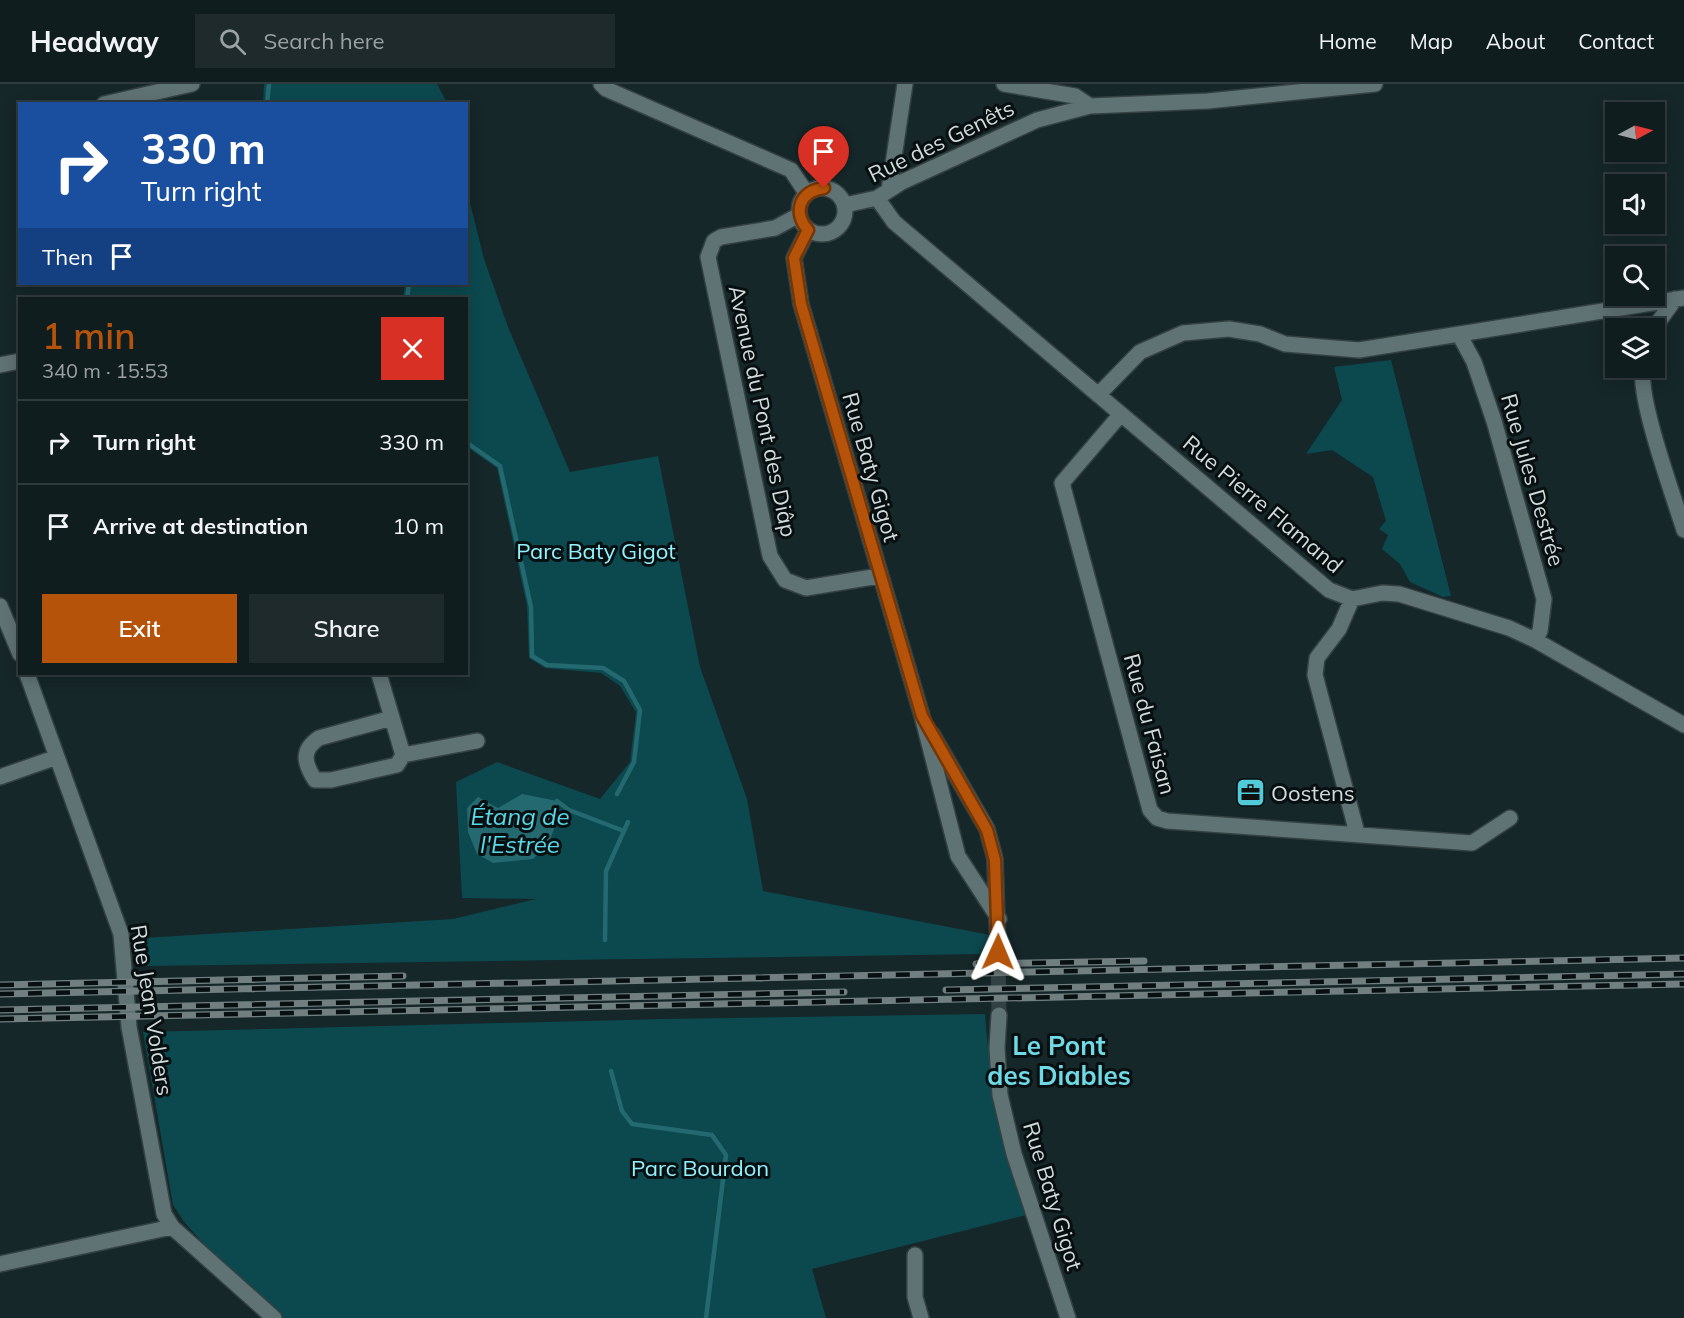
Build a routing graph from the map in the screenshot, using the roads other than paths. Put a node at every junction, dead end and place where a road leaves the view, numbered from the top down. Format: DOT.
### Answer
graph roads {
  1 [pos="192,84"];
  2 [pos="601,84"];
  3 [pos="905,84"];
  4 [pos="1004,84"];
  5 [pos="1375,84"];
  6 [pos="113,102"];
  7 [pos="1090,106"];
  8 [pos="807,194"];
  9 [pos="883,194"];
  10 [pos="845,205"];
  11 [pos="799,215"];
  12 [pos="808,230"];
  13 [pos="1679,299"];
  14 [pos="1663,318"];
  15 [pos="1460,336"];
  16 [pos="18,361"];
  17 [pos="0,365"];
  18 [pos="1641,378"];
  19 [pos="1098,395"];
  20 [pos="1121,414"];
  21 [pos="1684,530"];
  22 [pos="879,576"];
  23 [pos="1352,599"];
  24 [pos="0,606"];
  25 [pos="1535,640"];
  26 [pos="18,649"];
  27 [pos="27,675"];
  28 [pos="379,675"];
  29 [pos="922,716"];
  30 [pos="392,718"];
  31 [pos="1684,725"];
  32 [pos="477,741"];
  33 [pos="403,755"];
  34 [pos="57,757"];
  35 [pos="0,777"];
  36 [pos="1510,818"];
  37 [pos="1357,833"];
  38 [pos="999,919"];
  39 [pos="998,952"];
  40 [pos="999,1015"];
  41 [pos="172,1227"];
  42 [pos="915,1255"];
  43 [pos="0,1264"];
  44 [pos="274,1318"];
  45 [pos="921,1318"];
  46 [pos="1068,1318"];
  1 -- 6 [label="street"];
  2 -- 8 [label="street"];
  3 -- 9 [label="street"];
  4 -- 7 [label="street"];
  5 -- 7 [label="street"];
  7 -- 9 [label="street, Rue des Genêts"];
  8 -- 10 [label="street"];
  8 -- 11 [label="street"];
  9 -- 10 [label="street, Rue des Genêts"];
  9 -- 19 [label="street, Rue Pierre Flamand"];
  10 -- 12 [label="street"];
  11 -- 12 [label="street"];
  11 -- 22 [label="street, Avenue du Pont des Diâp"];
  12 -- 22 [label="street, Rue Baty Gigot"];
  13 -- 14 [label="street"];
  13 -- 15 [label="street"];
  15 -- 19 [label="street"];
  15 -- 25 [label="street, Rue Jules Destrée"];
  16 -- 17 [label="street"];
  18 -- 21 [label="street"];
  19 -- 20 [label="street, Rue Pierre Flamand"];
  20 -- 23 [label="street, Rue Pierre Flamand"];
  20 -- 37 [label="street, Rue du Faisan"];
  22 -- 29 [label="street, Rue Baty Gigot"];
  23 -- 25 [label="street, Rue Pierre Flamand"];
  23 -- 37 [label="street"];
  24 -- 26 [label="street"];
  25 -- 31 [label="street, Rue Pierre Flamand"];
  27 -- 34 [label="street, Rue Jean Volders"];
  28 -- 30 [label="street"];
  29 -- 38 [label="street, Rue Baty Gigot"];
  29 -- 38 [label="street, Rue Baty Gigot"];
  30 -- 33 [label="street"];
  30 -- 33 [label="street"];
  32 -- 33 [label="street"];
  34 -- 35 [label="street"];
  34 -- 41 [label="street, Rue Jean Volders"];
  36 -- 37 [label="street, Rue du Faisan"];
  38 -- 39 [label="street, Rue Baty Gigot"];
  40 -- 46 [label="street, Rue Baty Gigot"];
  41 -- 43 [label="street"];
  41 -- 44 [label="street, Rue Jean Volders"];
  42 -- 45 [label="street"];
}
